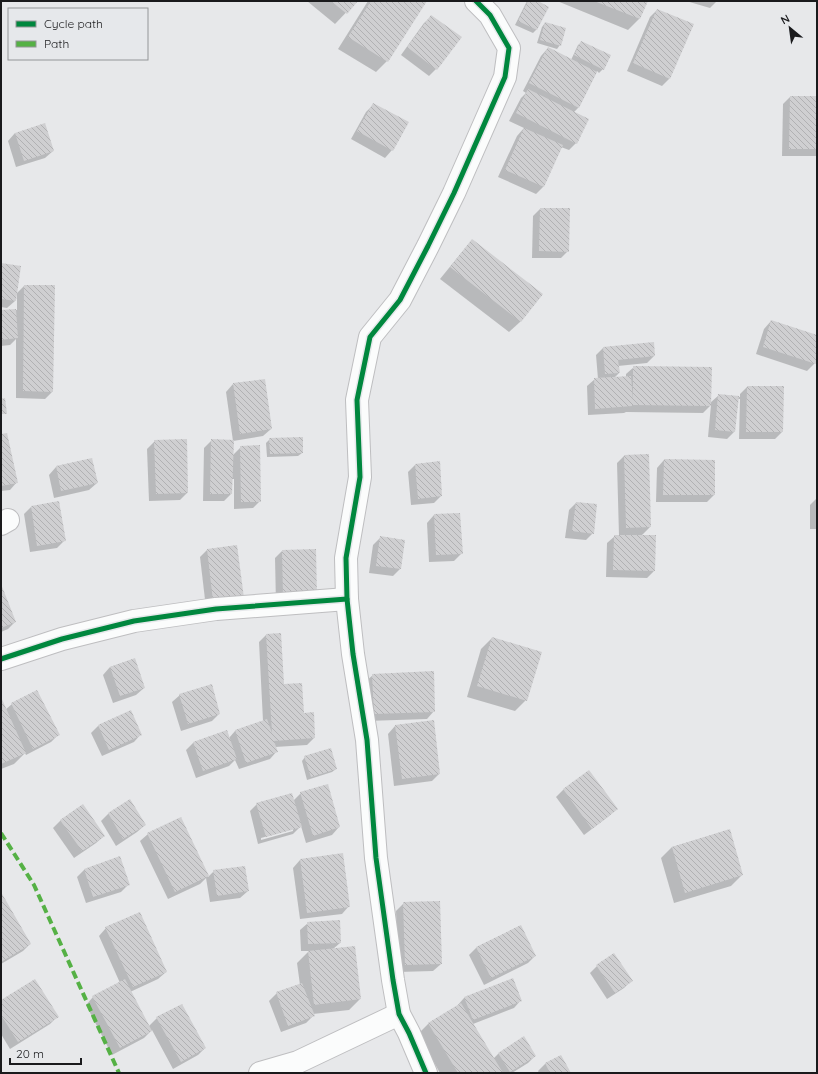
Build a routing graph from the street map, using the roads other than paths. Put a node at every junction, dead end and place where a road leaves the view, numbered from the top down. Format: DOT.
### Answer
graph roads {
  1 [pos="476,1"];
  2 [pos="347,599"];
  3 [pos="1,659"];
  4 [pos="399,1014"];
  5 [pos="260,1073"];
  6 [pos="426,1073"];
  1 -- 2 [label="street"];
  2 -- 3 [label="street"];
  2 -- 4 [label="street"];
  4 -- 5 [label="street"];
  4 -- 6 [label="street"];
}
